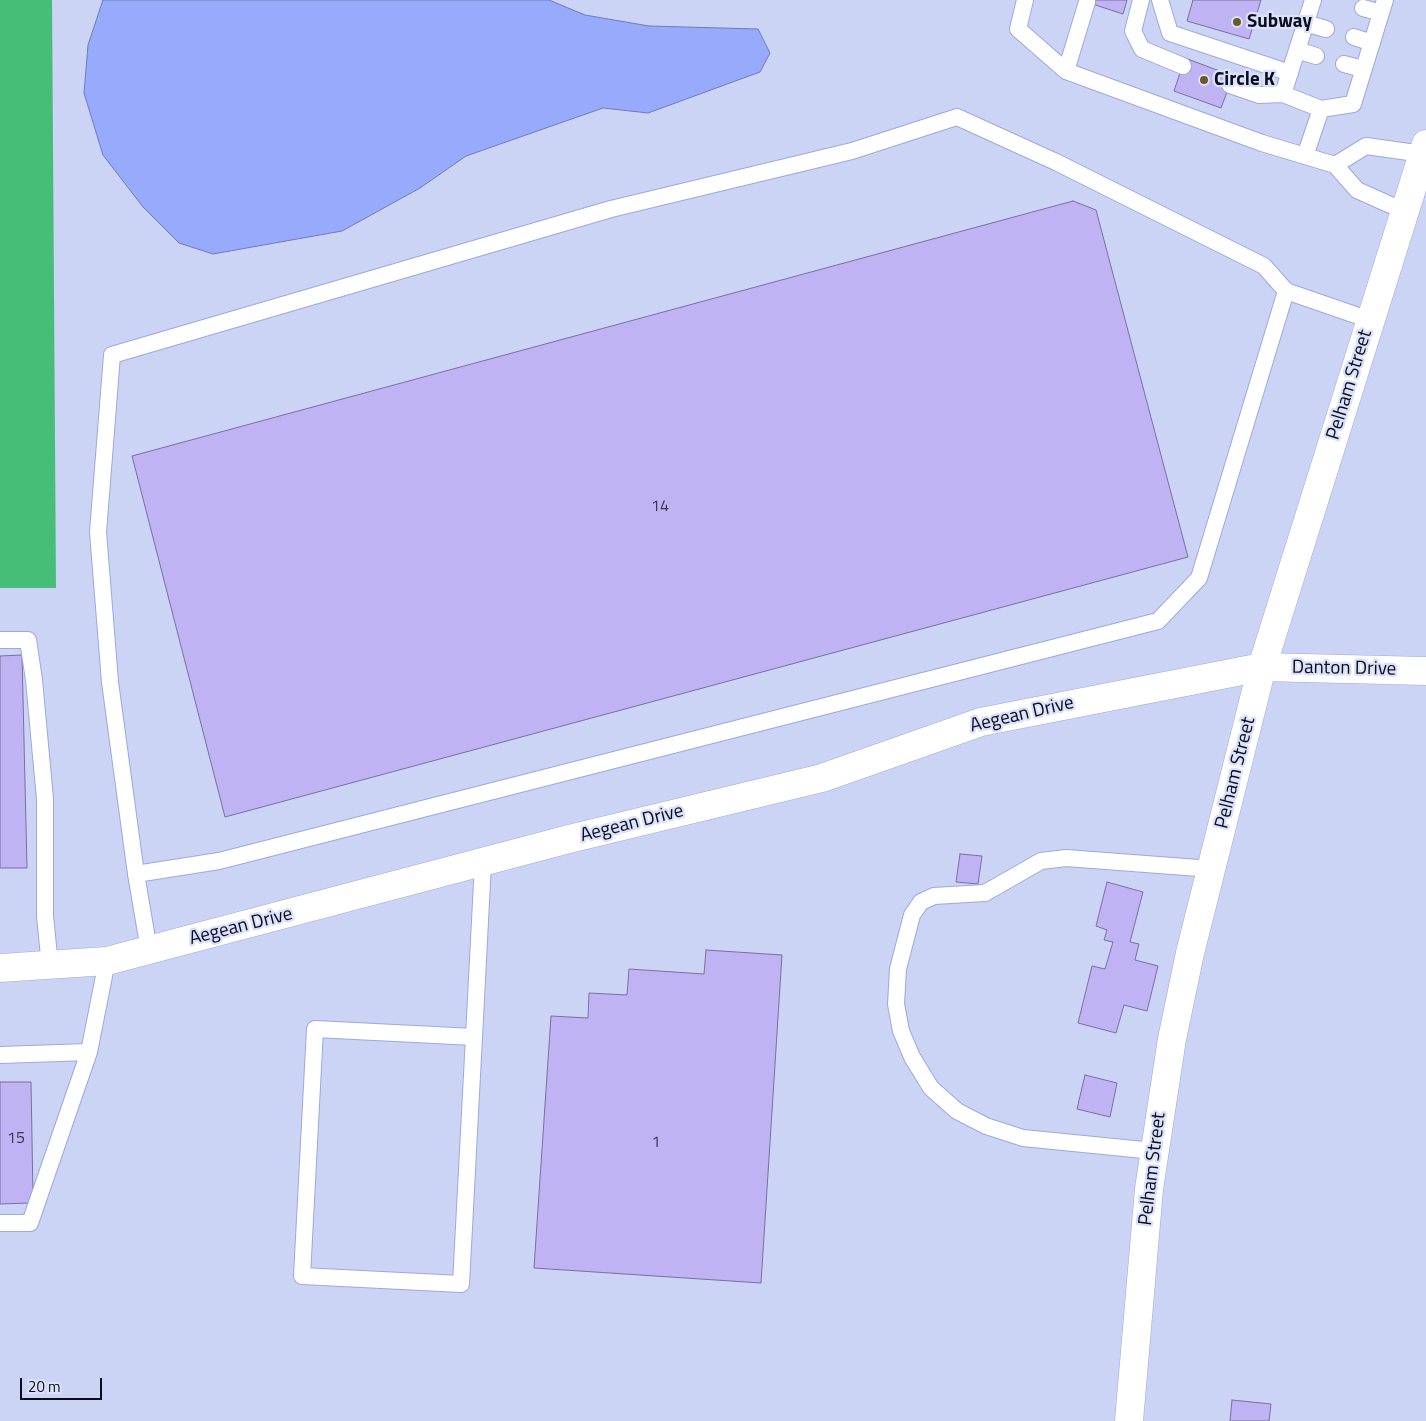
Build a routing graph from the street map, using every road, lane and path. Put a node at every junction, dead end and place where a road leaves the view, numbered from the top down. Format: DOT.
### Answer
graph roads {
  1 [pos="1025,0"];
  2 [pos="1141,0"];
  3 [pos="1160,0"];
  4 [pos="1313,0"];
  5 [pos="1087,2"];
  6 [pos="1383,6"];
  7 [pos="1363,8"];
  8 [pos="1306,23"];
  9 [pos="1326,29"];
  10 [pos="1354,37"];
  11 [pos="1372,42"];
  12 [pos="1297,50"];
  13 [pos="1316,56"];
  14 [pos="1344,64"];
  15 [pos="1183,66"];
  16 [pos="1363,69"];
  17 [pos="1066,71"];
  18 [pos="1290,73"];
  19 [pos="1230,84"];
  20 [pos="1283,94"];
  21 [pos="1321,109"];
  22 [pos="1425,149"];
  23 [pos="1305,156"];
  24 [pos="1335,165"];
  25 [pos="1406,212"];
  26 [pos="1286,291"];
  27 [pos="1370,320"];
  28 [pos="0,640"];
  29 [pos="1262,667"];
  30 [pos="1426,671"];
  31 [pos="483,863"];
  32 [pos="1212,869"];
  33 [pos="136,874"];
  34 [pos="149,950"];
  35 [pos="107,961"];
  36 [pos="50,966"];
  37 [pos="0,968"];
  38 [pos="474,1037"];
  39 [pos="89,1052"];
  40 [pos="0,1055"];
  41 [pos="1154,1151"];
  42 [pos="0,1224"];
  43 [pos="1129,1421"];
  1 -- 17 [label="lane"];
  2 -- 15 [label="lane"];
  3 -- 18 [label="lane"];
  4 -- 8 [label="lane"];
  5 -- 17 [label="lane"];
  6 -- 7 [label="lane"];
  6 -- 11 [label="lane"];
  8 -- 9 [label="lane"];
  8 -- 12 [label="lane"];
  10 -- 11 [label="lane"];
  11 -- 16 [label="lane"];
  12 -- 13 [label="lane"];
  12 -- 18 [label="lane"];
  14 -- 16 [label="lane"];
  16 -- 21 [label="lane"];
  17 -- 23 [label="lane"];
  18 -- 20 [label="lane"];
  19 -- 20 [label="lane"];
  20 -- 21 [label="lane"];
  21 -- 23 [label="lane"];
  22 -- 24 [label="lane"];
  22 -- 25 [label="street, Pelham Street"];
  23 -- 24 [label="lane"];
  24 -- 25 [label="lane"];
  25 -- 27 [label="street, Pelham Street"];
  26 -- 27 [label="lane"];
  26 -- 33 [label="lane"];
  26 -- 33 [label="lane"];
  27 -- 29 [label="street, Pelham Street"];
  28 -- 36 [label="lane"];
  29 -- 30 [label="street, Danton Drive"];
  29 -- 31 [label="street, Aegean Drive"];
  29 -- 32 [label="street, Pelham Street"];
  31 -- 34 [label="street, Aegean Drive"];
  31 -- 38 [label="lane"];
  32 -- 41 [label="street, Pelham Street"];
  32 -- 41 [label="lane"];
  33 -- 34 [label="lane"];
  34 -- 35 [label="street, Aegean Drive"];
  35 -- 36 [label="street, Aegean Drive"];
  35 -- 39 [label="lane"];
  36 -- 37 [label="street, Aegean Drive"];
  38 -- 38 [label="lane"];
  39 -- 40 [label="lane"];
  39 -- 42 [label="lane"];
  41 -- 43 [label="street, Pelham Street"];
}
